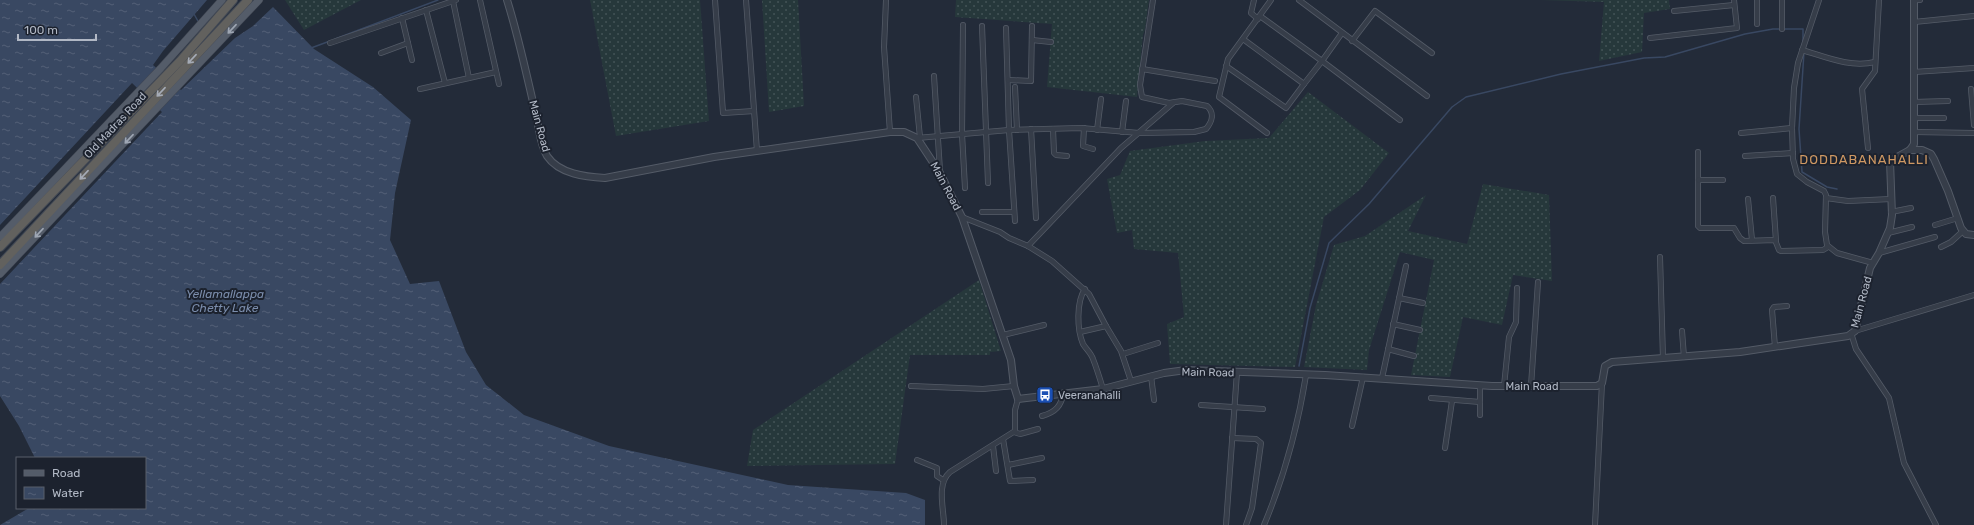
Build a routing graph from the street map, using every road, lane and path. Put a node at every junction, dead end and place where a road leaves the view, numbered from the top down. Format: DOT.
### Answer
graph roads {
  1 [pos="222,0"];
  2 [pos="233,0"];
  3 [pos="248,0"];
  4 [pos="259,0"];
  5 [pos="454,0"];
  6 [pos="480,0"];
  7 [pos="507,0"];
  8 [pos="715,0"];
  9 [pos="746,0"];
  10 [pos="886,0"];
  11 [pos="1153,0"];
  12 [pos="1254,0"];
  13 [pos="1271,0"];
  14 [pos="1299,0"];
  15 [pos="1757,0"];
  16 [pos="1782,0"];
  17 [pos="1818,0"];
  18 [pos="1879,0"];
  19 [pos="1914,0"];
  20 [pos="1920,0"];
  21 [pos="1734,2"];
  22 [pos="426,10"];
  23 [pos="1674,11"];
  24 [pos="1974,16"];
  25 [pos="1259,17"];
  26 [pos="402,18"];
  27 [pos="1914,22"];
  28 [pos="1758,24"];
  29 [pos="963,25"];
  30 [pos="982,26"];
  31 [pos="1032,26"];
  32 [pos="1006,28"];
  33 [pos="1782,29"];
  34 [pos="1342,34"];
  35 [pos="1650,38"];
  36 [pos="1243,39"];
  37 [pos="1032,40"];
  38 [pos="1352,41"];
  39 [pos="1052,42"];
  40 [pos="330,43"];
  41 [pos="408,43"];
  42 [pos="1802,50"];
  43 [pos="381,53"];
  44 [pos="1432,53"];
  45 [pos="412,60"];
  46 [pos="1322,61"];
  47 [pos="1875,62"];
  48 [pos="1226,66"];
  49 [pos="1974,68"];
  50 [pos="1142,69"];
  51 [pos="496,72"];
  52 [pos="1914,72"];
  53 [pos="934,76"];
  54 [pos="170,77"];
  55 [pos="469,78"];
  56 [pos="1008,80"];
  57 [pos="1215,81"];
  58 [pos="445,83"];
  59 [pos="499,84"];
  60 [pos="1304,84"];
  61 [pos="1015,87"];
  62 [pos="420,89"];
  63 [pos="1971,89"];
  64 [pos="1427,96"];
  65 [pos="916,97"];
  66 [pos="1101,99"];
  67 [pos="1126,101"];
  68 [pos="1948,101"];
  69 [pos="1914,102"];
  70 [pos="145,103"];
  71 [pos="1173,103"];
  72 [pos="1973,108"];
  73 [pos="754,111"];
  74 [pos="1914,118"];
  75 [pos="1944,118"];
  76 [pos="1400,120"];
  77 [pos="1974,125"];
  78 [pos="1084,128"];
  79 [pos="1792,128"];
  80 [pos="1031,129"];
  81 [pos="1053,129"];
  82 [pos="1009,130"];
  83 [pos="1017,130"];
  84 [pos="1097,130"];
  85 [pos="890,132"];
  86 [pos="985,132"];
  87 [pos="1122,132"];
  88 [pos="1914,132"];
  89 [pos="1139,133"];
  90 [pos="1267,133"];
  91 [pos="1741,133"];
  92 [pos="1974,133"];
  93 [pos="962,134"];
  94 [pos="937,136"];
  95 [pos="919,137"];
  96 [pos="1868,148"];
  97 [pos="1093,149"];
  98 [pos="1910,150"];
  99 [pos="757,151"];
  100 [pos="1698,152"];
  101 [pos="1793,153"];
  102 [pos="1067,156"];
  103 [pos="1745,156"];
  104 [pos="940,173"];
  105 [pos="1698,180"];
  106 [pos="1723,180"];
  107 [pos="988,183"];
  108 [pos="965,188"];
  109 [pos="1773,198"];
  110 [pos="1826,198"];
  111 [pos="1748,199"];
  112 [pos="1891,199"];
  113 [pos="1911,208"];
  114 [pos="982,212"];
  115 [pos="1014,212"];
  116 [pos="1891,212"];
  117 [pos="962,217"];
  118 [pos="1036,218"];
  119 [pos="1958,218"];
  120 [pos="1015,221"];
  121 [pos="1935,225"];
  122 [pos="1912,227"];
  123 [pos="1963,231"];
  124 [pos="1888,233"];
  125 [pos="1974,235"];
  126 [pos="0,237"];
  127 [pos="1935,237"];
  128 [pos="1752,240"];
  129 [pos="1776,241"];
  130 [pos="1028,246"];
  131 [pos="0,247"];
  132 [pos="1828,247"];
  133 [pos="1941,247"];
  134 [pos="1879,253"];
  135 [pos="1660,257"];
  136 [pos="1873,263"];
  137 [pos="0,265"];
  138 [pos="1406,266"];
  139 [pos="0,274"];
  140 [pos="1538,282"];
  141 [pos="1517,288"];
  142 [pos="1085,289"];
  143 [pos="1974,295"];
  144 [pos="1399,298"];
  145 [pos="1423,303"];
  146 [pos="1787,306"];
  147 [pos="1394,324"];
  148 [pos="1044,325"];
  149 [pos="1106,326"];
  150 [pos="1420,330"];
  151 [pos="1682,331"];
  152 [pos="1080,332"];
  153 [pos="1853,332"];
  154 [pos="1003,335"];
  155 [pos="1158,344"];
  156 [pos="1775,347"];
  157 [pos="1388,349"];
  158 [pos="1123,354"];
  159 [pos="1414,356"];
  160 [pos="1684,356"];
  161 [pos="1663,358"];
  162 [pos="1237,372"];
  163 [pos="1306,375"];
  164 [pos="1151,376"];
  165 [pos="1363,377"];
  166 [pos="1382,378"];
  167 [pos="1131,381"];
  168 [pos="1602,383"];
  169 [pos="1480,385"];
  170 [pos="911,386"];
  171 [pos="1014,386"];
  172 [pos="1504,386"];
  173 [pos="1531,386"];
  174 [pos="1103,389"];
  175 [pos="1064,392"];
  176 [pos="1431,398"];
  177 [pos="1018,399"];
  178 [pos="1154,400"];
  179 [pos="1452,400"];
  180 [pos="1480,402"];
  181 [pos="1201,405"];
  182 [pos="1234,407"];
  183 [pos="1263,409"];
  184 [pos="1480,415"];
  185 [pos="1042,416"];
  186 [pos="1352,426"];
  187 [pos="1038,429"];
  188 [pos="1014,432"];
  189 [pos="1232,438"];
  190 [pos="1003,439"];
  191 [pos="993,446"];
  192 [pos="1445,448"];
  193 [pos="1042,458"];
  194 [pos="917,460"];
  195 [pos="1008,465"];
  196 [pos="996,471"];
  197 [pos="943,480"];
  198 [pos="1034,480"];
  199 [pos="944,525"];
  200 [pos="1226,525"];
  201 [pos="1246,525"];
  202 [pos="1264,525"];
  203 [pos="1595,525"];
  204 [pos="1936,525"];
  1 -- 126 [label="main road"];
  2 -- 54 [label="highway, Old Madras Road"];
  3 -- 54 [label="highway, Old Madras Road, one-way"];
  4 -- 139 [label="main road, one-way"];
  5 -- 22 [label="street"];
  5 -- 55 [label="street"];
  6 -- 51 [label="street"];
  7 -- 99 [label="street, Main Road"];
  8 -- 73 [label="street"];
  9 -- 73 [label="street"];
  10 -- 85 [label="street"];
  11 -- 50 [label="street"];
  12 -- 25 [label="street"];
  13 -- 25 [label="street"];
  14 -- 34 [label="street"];
  15 -- 28 [label="street"];
  16 -- 33 [label="street"];
  17 -- 42 [label="street"];
  18 -- 47 [label="street"];
  19 -- 20 [label="street"];
  19 -- 27 [label="street"];
  21 -- 23 [label="street"];
  21 -- 35 [label="street"];
  22 -- 26 [label="street"];
  22 -- 58 [label="street"];
  24 -- 27 [label="street"];
  25 -- 36 [label="street"];
  25 -- 46 [label="street"];
  26 -- 40 [label="street"];
  26 -- 41 [label="street"];
  27 -- 52 [label="street"];
  29 -- 93 [label="street"];
  30 -- 86 [label="street"];
  31 -- 37 [label="street"];
  32 -- 56 [label="street"];
  34 -- 38 [label="street"];
  34 -- 46 [label="street"];
  36 -- 48 [label="street"];
  36 -- 60 [label="street"];
  37 -- 39 [label="street"];
  37 -- 56 [label="street"];
  38 -- 44 [label="street"];
  38 -- 64 [label="street"];
  41 -- 43 [label="street"];
  41 -- 45 [label="street"];
  42 -- 47 [label="street"];
  42 -- 79 [label="street"];
  46 -- 60 [label="street"];
  46 -- 76 [label="street"];
  47 -- 96 [label="street"];
  48 -- 60 [label="street"];
  48 -- 90 [label="street"];
  49 -- 52 [label="street"];
  50 -- 57 [label="street"];
  50 -- 71 [label="street"];
  51 -- 55 [label="street"];
  51 -- 59 [label="street"];
  52 -- 69 [label="street"];
  53 -- 94 [label="street"];
  54 -- 70 [label="highway, Old Madras Road"];
  55 -- 58 [label="street"];
  56 -- 82 [label="street"];
  58 -- 62 [label="street"];
  61 -- 83 [label="street"];
  63 -- 72 [label="street"];
  65 -- 95 [label="street"];
  66 -- 84 [label="street"];
  67 -- 87 [label="street"];
  68 -- 69 [label="street"];
  69 -- 74 [label="street"];
  70 -- 131 [label="highway, Old Madras Road"];
  70 -- 137 [label="highway, Old Madras Road, one-way"];
  71 -- 89 [label="street"];
  71 -- 89 [label="street"];
  72 -- 77 [label="street"];
  73 -- 99 [label="street"];
  74 -- 75 [label="street"];
  74 -- 88 [label="street"];
  78 -- 81 [label="street"];
  78 -- 84 [label="street"];
  78 -- 97 [label="street"];
  79 -- 91 [label="street"];
  79 -- 101 [label="street"];
  80 -- 81 [label="street"];
  80 -- 83 [label="street"];
  80 -- 118 [label="street"];
  81 -- 102 [label="street"];
  82 -- 83 [label="street"];
  82 -- 86 [label="street"];
  82 -- 115 [label="street"];
  84 -- 87 [label="street"];
  85 -- 95 [label="street, Main Road"];
  85 -- 99 [label="street, Main Road"];
  86 -- 93 [label="street"];
  86 -- 107 [label="street"];
  87 -- 89 [label="street"];
  88 -- 92 [label="street"];
  88 -- 98 [label="street"];
  89 -- 130 [label="street"];
  93 -- 94 [label="street"];
  93 -- 108 [label="street"];
  94 -- 95 [label="street"];
  94 -- 104 [label="street"];
  95 -- 104 [label="street, Main Road"];
  98 -- 112 [label="street, Main Road"];
  98 -- 119 [label="street"];
  100 -- 105 [label="street"];
  101 -- 103 [label="street"];
  101 -- 110 [label="street"];
  104 -- 117 [label="street, Main Road"];
  105 -- 106 [label="street"];
  105 -- 128 [label="street"];
  109 -- 129 [label="street"];
  110 -- 112 [label="street"];
  110 -- 132 [label="street"];
  111 -- 128 [label="street"];
  112 -- 116 [label="street, Main Road"];
  113 -- 116 [label="street"];
  114 -- 115 [label="street"];
  115 -- 120 [label="street"];
  116 -- 124 [label="street, Main Road"];
  117 -- 130 [label="street"];
  117 -- 154 [label="street, Main Road"];
  119 -- 121 [label="street"];
  119 -- 123 [label="street"];
  122 -- 124 [label="street"];
  123 -- 125 [label="street"];
  123 -- 133 [label="street"];
  124 -- 134 [label="street, Main Road"];
  127 -- 134 [label="street"];
  128 -- 129 [label="street"];
  129 -- 132 [label="street"];
  130 -- 142 [label="street"];
  132 -- 136 [label="street"];
  134 -- 136 [label="street, Main Road"];
  135 -- 161 [label="street"];
  136 -- 153 [label="street, Main Road"];
  138 -- 144 [label="street"];
  140 -- 173 [label="street"];
  141 -- 172 [label="street"];
  142 -- 149 [label="street"];
  142 -- 152 [label="street"];
  143 -- 153 [label="street"];
  144 -- 145 [label="street"];
  144 -- 147 [label="street"];
  146 -- 156 [label="street"];
  147 -- 150 [label="street"];
  147 -- 157 [label="street"];
  148 -- 154 [label="street"];
  149 -- 152 [label="street"];
  149 -- 158 [label="street"];
  151 -- 160 [label="street"];
  152 -- 174 [label="street"];
  153 -- 156 [label="street, Main Road"];
  153 -- 204 [label="street"];
  154 -- 171 [label="street, Main Road"];
  155 -- 158 [label="street"];
  156 -- 160 [label="street, Main Road"];
  157 -- 159 [label="street"];
  157 -- 166 [label="street"];
  158 -- 167 [label="street"];
  160 -- 161 [label="street, Main Road"];
  161 -- 168 [label="street, Main Road"];
  162 -- 163 [label="street, Main Road"];
  162 -- 164 [label="street, Main Road"];
  162 -- 182 [label="street"];
  163 -- 165 [label="street, Main Road"];
  163 -- 202 [label="street"];
  164 -- 167 [label="street, Main Road"];
  164 -- 178 [label="street"];
  165 -- 166 [label="street, Main Road"];
  165 -- 186 [label="street"];
  166 -- 169 [label="street, Main Road"];
  167 -- 174 [label="street, Main Road"];
  168 -- 173 [label="street, Main Road"];
  168 -- 203 [label="street"];
  169 -- 172 [label="street, Main Road"];
  169 -- 180 [label="street"];
  170 -- 171 [label="street"];
  171 -- 177 [label="street, Main Road"];
  172 -- 173 [label="street, Main Road"];
  174 -- 175 [label="street, Main Road"];
  175 -- 177 [label="street, Main Road"];
  175 -- 185 [label="street"];
  176 -- 179 [label="street"];
  177 -- 188 [label="street"];
  179 -- 180 [label="street"];
  179 -- 192 [label="street"];
  180 -- 184 [label="street"];
  181 -- 182 [label="street"];
  182 -- 183 [label="street"];
  182 -- 189 [label="street"];
  187 -- 188 [label="street"];
  188 -- 190 [label="street"];
  189 -- 200 [label="street"];
  189 -- 201 [label="street"];
  190 -- 191 [label="street"];
  190 -- 195 [label="street"];
  191 -- 196 [label="street"];
  191 -- 197 [label="street"];
  193 -- 195 [label="street"];
  194 -- 197 [label="street"];
  195 -- 198 [label="street"];
  197 -- 199 [label="street"];
}
